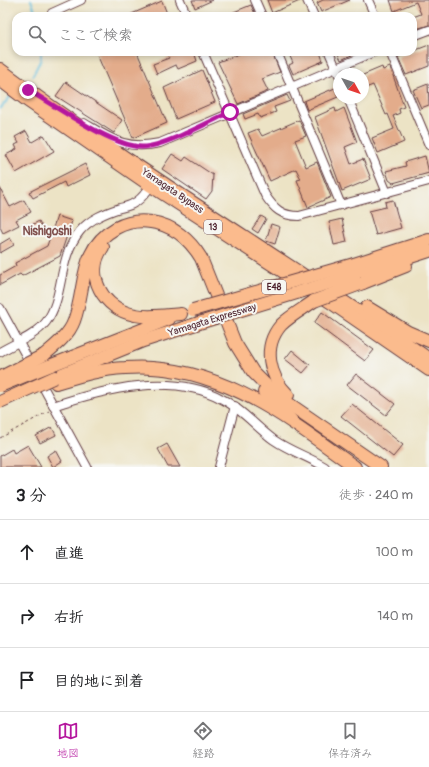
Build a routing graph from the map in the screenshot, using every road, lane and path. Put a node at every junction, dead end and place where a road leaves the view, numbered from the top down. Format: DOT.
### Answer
graph roads {
  1 [pos="81,0"];
  2 [pos="180,0"];
  3 [pos="255,0"];
  4 [pos="307,0"];
  5 [pos="368,0"];
  6 [pos="54,12"];
  7 [pos="185,12"];
  8 [pos="260,12"];
  9 [pos="312,12"];
  10 [pos="373,12"];
  11 [pos="429,30"];
  12 [pos="417,34"];
  13 [pos="205,56"];
  14 [pos="279,56"];
  15 [pos="331,56"];
  16 [pos="366,56"];
  17 [pos="392,56"];
  18 [pos="336,68"];
  19 [pos="343,68"];
  20 [pos="0,69"];
  21 [pos="333,72"];
  22 [pos="0,80"];
  23 [pos="291,87"];
  24 [pos="28,90"];
  25 [pos="350,104"];
  26 [pos="230,112"];
  27 [pos="429,145"];
  28 [pos="429,181"];
  29 [pos="152,186"];
  30 [pos="387,193"];
  31 [pos="341,206"];
  32 [pos="429,240"];
  33 [pos="429,251"];
  34 [pos="429,257"];
  35 [pos="358,274"];
  36 [pos="0,308"];
  37 [pos="347,308"];
  38 [pos="181,314"];
  39 [pos="18,341"];
  40 [pos="429,341"];
  41 [pos="0,352"];
  42 [pos="429,359"];
  43 [pos="46,360"];
  44 [pos="429,370"];
  45 [pos="429,376"];
  46 [pos="0,378"];
  47 [pos="56,380"];
  48 [pos="0,386"];
  49 [pos="0,402"];
  50 [pos="235,406"];
  51 [pos="54,407"];
  52 [pos="314,420"];
  53 [pos="292,422"];
  54 [pos="0,438"];
  55 [pos="87,467"];
  56 [pos="219,467"];
  57 [pos="325,467"];
  58 [pos="355,467"];
  59 [pos="381,467"];
  1 -- 6 [label="street"];
  2 -- 7 [label="street"];
  3 -- 8 [label="street"];
  4 -- 9 [label="street"];
  5 -- 10 [label="street"];
  11 -- 12 [label="street"];
  13 -- 26 [label="street"];
  14 -- 23 [label="street"];
  15 -- 18 [label="street"];
  16 -- 19 [label="street"];
  17 -- 27 [label="street"];
  20 -- 24 [label="highway, Yamagata Bypass / 13"];
  21 -- 23 [label="street"];
  22 -- 29 [label="highway, Yamagata Bypass / 13"];
  23 -- 26 [label="street"];
  23 -- 31 [label="street"];
  24 -- 26 [label="street"];
  24 -- 37 [label="highway, Yamagata Bypass / 13"];
  25 -- 30 [label="street"];
  26 -- 31 [label="street"];
  28 -- 30 [label="street"];
  29 -- 37 [label="highway, Yamagata Bypass / 13"];
  29 -- 39 [label="street"];
  30 -- 31 [label="street"];
  32 -- 35 [label="highway, Yamagata Expressway / E48"];
  33 -- 35 [label="highway, Yamagata Expressway / E48"];
  34 -- 35 [label="highway"];
  35 -- 38 [label="highway, Yamagata Expressway / E48, bridge"];
  35 -- 47 [label="highway, Yamagata Expressway / E48, bridge"];
  35 -- 52 [label="highway, bridge"];
  36 -- 39 [label="street"];
  37 -- 40 [label="highway"];
  37 -- 42 [label="highway, Yamagata Bypass / 13"];
  37 -- 44 [label="highway, Yamagata Bypass / 13"];
  37 -- 45 [label="highway"];
  38 -- 43 [label="highway, Yamagata Expressway / E48"];
  38 -- 53 [label="highway"];
  39 -- 41 [label="street"];
  39 -- 51 [label="street"];
  43 -- 46 [label="highway, bridge"];
  43 -- 48 [label="highway, Yamagata Expressway / E48, bridge"];
  43 -- 52 [label="highway"];
  47 -- 49 [label="highway, bridge"];
  47 -- 53 [label="highway"];
  50 -- 51 [label="street"];
  50 -- 56 [label="street"];
  50 -- 57 [label="street"];
  51 -- 54 [label="path"];
  51 -- 55 [label="street"];
  52 -- 59 [label="highway"];
  53 -- 58 [label="highway"];
}
